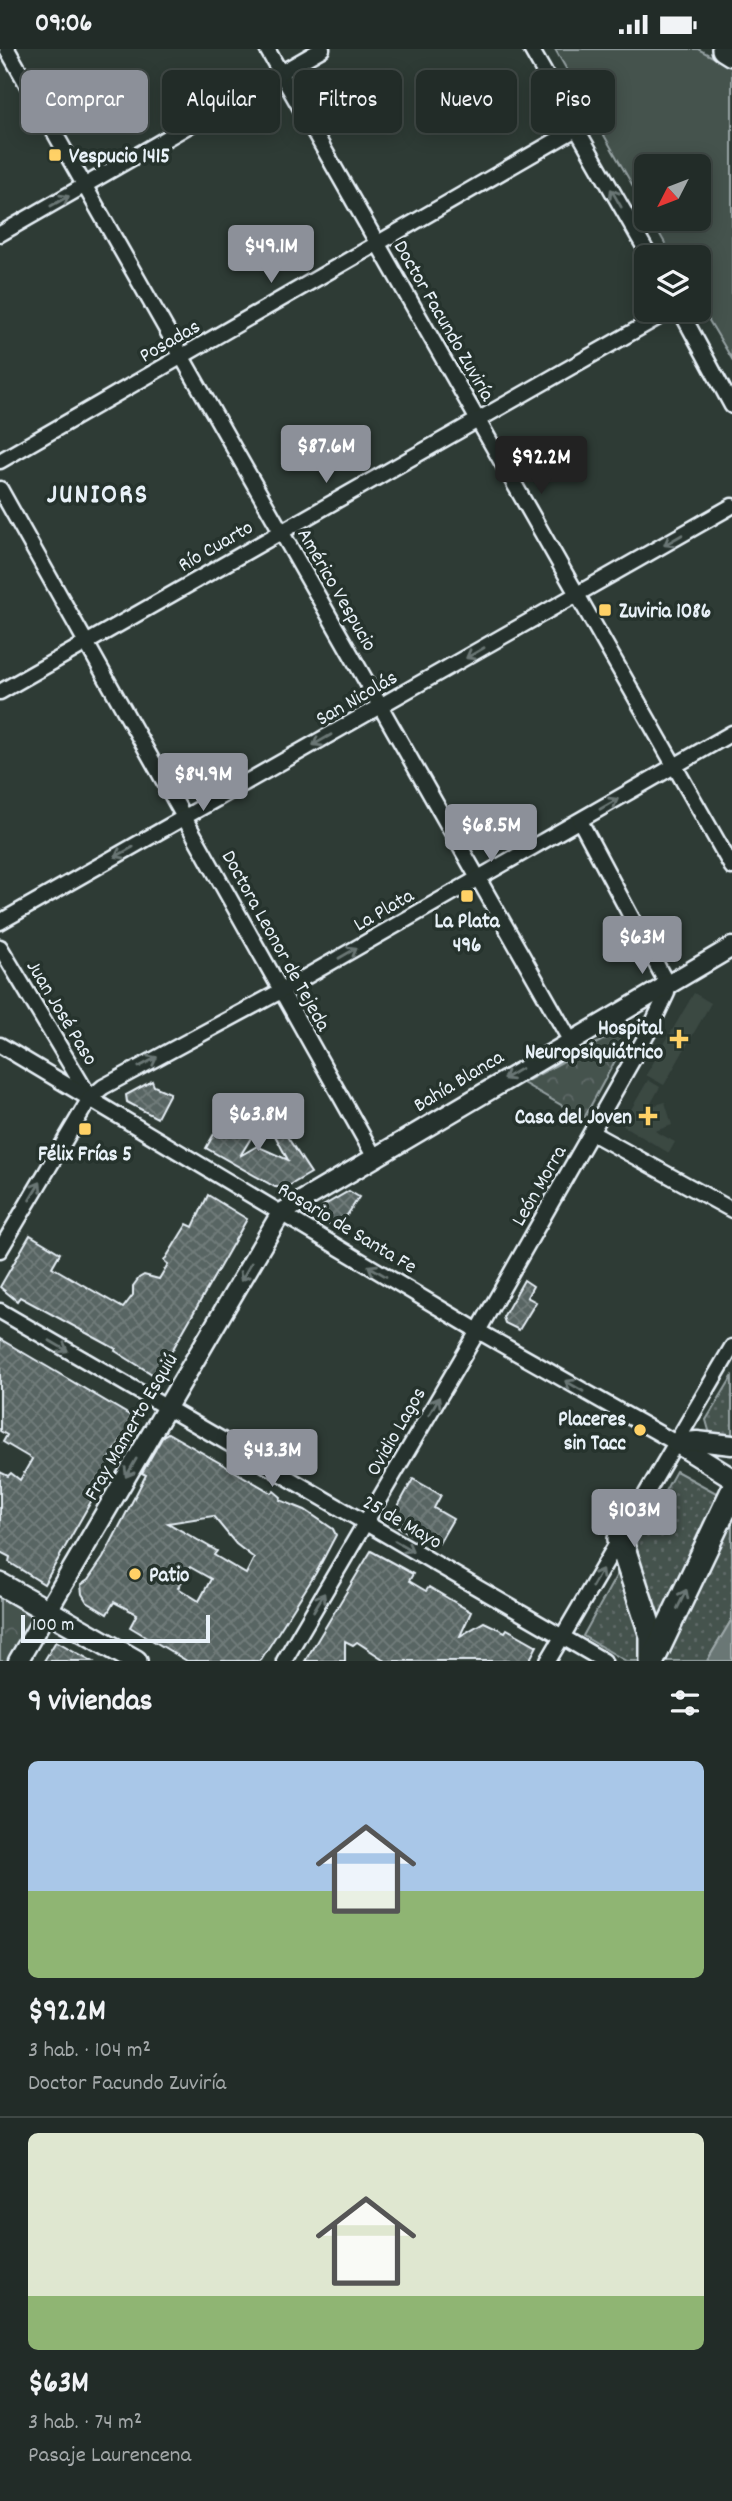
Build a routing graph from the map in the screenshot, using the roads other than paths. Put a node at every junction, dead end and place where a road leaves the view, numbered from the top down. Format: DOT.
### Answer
graph roads {
  1 [pos="7,49"];
  2 [pos="267,49"];
  3 [pos="322,49"];
  4 [pos="531,49"];
  5 [pos="724,49"];
  6 [pos="732,54"];
  7 [pos="543,70"];
  8 [pos="281,73"];
  9 [pos="569,133"];
  10 [pos="578,133"];
  11 [pos="85,186"];
  12 [pos="0,234"];
  13 [pos="377,244"];
  14 [pos="643,245"];
  15 [pos="650,322"];
  16 [pos="686,322"];
  17 [pos="182,357"];
  18 [pos="732,406"];
  19 [pos="477,419"];
  20 [pos="0,461"];
  21 [pos="0,489"];
  22 [pos="732,506"];
  23 [pos="281,531"];
  24 [pos="578,594"];
  25 [pos="88,642"];
  26 [pos="0,692"];
  27 [pos="381,707"];
  28 [pos="732,733"];
  29 [pos="675,765"];
  30 [pos="185,817"];
  31 [pos="580,821"];
  32 [pos="732,866"];
  33 [pos="479,879"];
  34 [pos="0,922"];
  35 [pos="0,947"];
  36 [pos="732,947"];
  37 [pos="667,984"];
  38 [pos="281,991"];
  39 [pos="570,1039"];
  40 [pos="0,1045"];
  41 [pos="90,1098"];
  42 [pos="592,1133"];
  43 [pos="374,1156"];
  44 [pos="732,1210"];
  45 [pos="281,1213"];
  46 [pos="0,1250"];
  47 [pos="0,1311"];
  48 [pos="478,1331"];
  49 [pos="732,1347"];
  50 [pos="167,1408"];
  51 [pos="676,1444"];
  52 [pos="730,1444"];
  53 [pos="732,1478"];
  54 [pos="732,1493"];
  55 [pos="366,1523"];
  56 [pos="620,1539"];
  57 [pos="0,1584"];
  58 [pos="47,1611"];
  59 [pos="562,1637"];
  60 [pos="18,1661"];
  61 [pos="136,1661"];
  62 [pos="284,1661"];
  63 [pos="548,1661"];
  64 [pos="604,1661"];
  65 [pos="652,1661"];
  1 -- 11 [label="street, Américo Vespucio"];
  2 -- 8 [label="street, Doctor Facundo Zuviría"];
  3 -- 8 [label="street"];
  4 -- 7 [label="street"];
  5 -- 6 [label="main road"];
  8 -- 11 [label="street"];
  8 -- 13 [label="street, Doctor Facundo Zuviría"];
  9 -- 13 [label="street, Posadas"];
  14 -- 10 [label="street, one-way"];
  12 -- 11 [label="street, one-way"];
  11 -- 17 [label="street, Américo Vespucio"];
  13 -- 17 [label="street, Posadas"];
  13 -- 19 [label="street, Doctor Facundo Zuviría"];
  15 -- 19 [label="street, Río Cuarto"];
  16 -- 18 [label="street"];
  17 -- 20 [label="street, Posadas"];
  17 -- 23 [label="street, Américo Vespucio"];
  19 -- 23 [label="street, Río Cuarto"];
  19 -- 24 [label="street, Doctor Facundo Zuviría"];
  21 -- 25 [label="street, Doctora Leonor de Tejeda"];
  22 -- 24 [label="street, San Nicolás, one-way"];
  23 -- 25 [label="street, Río Cuarto"];
  23 -- 27 [label="street, Américo Vespucio"];
  24 -- 27 [label="street, San Nicolás, one-way"];
  24 -- 29 [label="street, Doctor Facundo Zuviría"];
  25 -- 26 [label="street, Río Cuarto"];
  25 -- 30 [label="street, Doctora Leonor de Tejeda"];
  27 -- 30 [label="street, San Nicolás, one-way"];
  27 -- 33 [label="street, Américo Vespucio"];
  28 -- 29 [label="street, La Plata"];
  31 -- 29 [label="street, La Plata, one-way"];
  29 -- 32 [label="street, Doctor Facundo Zuviría"];
  30 -- 34 [label="street, San Nicolás, one-way"];
  30 -- 38 [label="street, Doctora Leonor de Tejeda"];
  31 -- 33 [label="street, La Plata"];
  31 -- 37 [label="street"];
  38 -- 33 [label="street, La Plata, one-way"];
  33 -- 39 [label="street, Américo Vespucio"];
  35 -- 41 [label="street, Juan José Paso"];
  36 -- 37 [label="street, Bahía Blanca"];
  37 -- 39 [label="street, Bahía Blanca"];
  37 -- 42 [label="street, León Morra"];
  41 -- 38 [label="street, La Plata, one-way"];
  38 -- 43 [label="street, Doctora Leonor de Tejeda"];
  39 -- 43 [label="street, Bahía Blanca, one-way"];
  40 -- 41 [label="street, Rosario de Santa Fe"];
  41 -- 45 [label="street, Rosario de Santa Fe"];
  46 -- 41 [label="street, one-way"];
  42 -- 44 [label="street"];
  42 -- 48 [label="street, León Morra"];
  43 -- 45 [label="street, Bahía Blanca"];
  48 -- 45 [label="street, Rosario de Santa Fe, one-way"];
  45 -- 50 [label="street, Fray Mamerto Esquiú, one-way"];
  47 -- 50 [label="street, 25 de Mayo, one-way"];
  51 -- 48 [label="street, Rosario de Santa Fe, one-way"];
  55 -- 48 [label="street, Ovidio Lagos, one-way"];
  49 -- 51 [label="street"];
  50 -- 55 [label="street, 25 de Mayo"];
  50 -- 58 [label="street, Fray Mamerto Esquiú, one-way"];
  51 -- 52 [label="street"];
  51 -- 53 [label="street, Rosario de Santa Fe"];
  51 -- 56 [label="street"];
  65 -- 54 [label="main road, one-way"];
  55 -- 59 [label="street, 25 de Mayo, one-way"];
  62 -- 55 [label="street, Ovidio Lagos, one-way"];
  59 -- 56 [label="street, one-way"];
  56 -- 65 [label="main road"];
  57 -- 58 [label="main road"];
  58 -- 60 [label="street, Fray Mamerto Esquiú"];
  58 -- 61 [label="main road"];
  59 -- 63 [label="street"];
  59 -- 64 [label="street, 25 de Mayo"];
}
